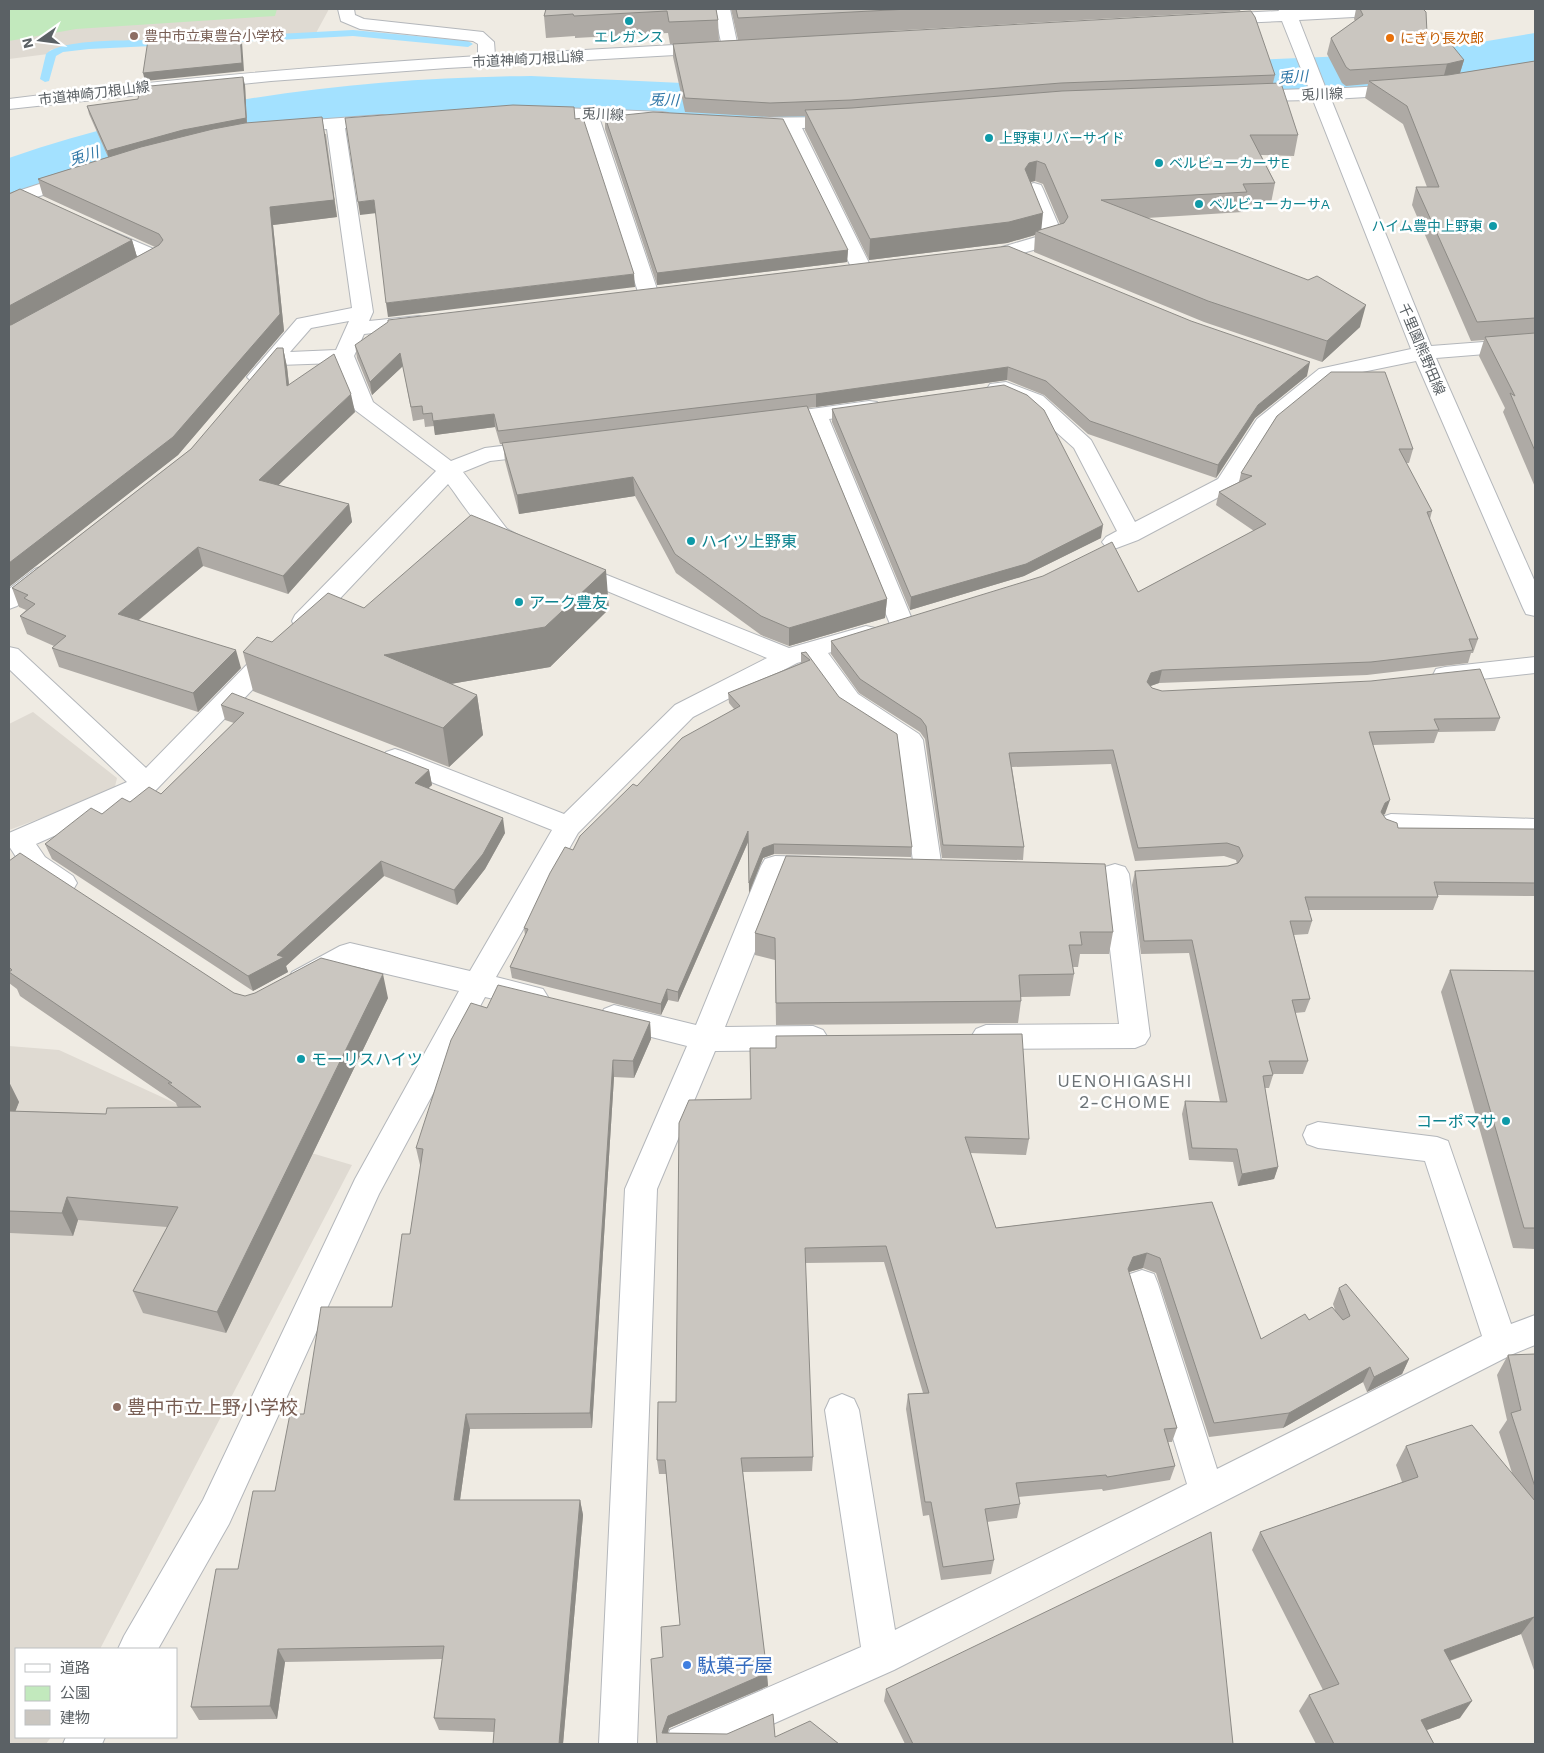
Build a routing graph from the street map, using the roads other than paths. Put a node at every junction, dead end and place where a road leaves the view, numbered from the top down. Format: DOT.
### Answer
graph roads {
  1 [pos="346,9"];
  2 [pos="722,9"];
  3 [pos="1408,9"];
  4 [pos="1288,12"];
  5 [pos="1200,20"];
  6 [pos="750,46"];
  7 [pos="730,47"];
  8 [pos="487,61"];
  9 [pos="1315,84"];
  10 [pos="1422,88"];
  11 [pos="1232,96"];
  12 [pos="9,104"];
  13 [pos="521,112"];
  14 [pos="588,113"];
  15 [pos="680,118"];
  16 [pos="395,119"];
  17 [pos="860,120"];
  18 [pos="732,122"];
  19 [pos="335,123"];
  20 [pos="791,124"];
  21 [pos="270,129"];
  22 [pos="92,173"];
  23 [pos="1034,188"];
  24 [pos="15,198"];
  25 [pos="46,207"];
  26 [pos="79,222"];
  27 [pos="1036,262"];
  28 [pos="862,269"];
  29 [pos="121,276"];
  30 [pos="649,295"];
  31 [pos="360,320"];
  32 [pos="434,320"];
  33 [pos="1535,344"];
  34 [pos="1423,353"];
  35 [pos="344,356"];
  36 [pos="274,358"];
  37 [pos="977,392"];
  38 [pos="243,395"];
  39 [pos="892,404"];
  40 [pos="816,415"];
  41 [pos="748,423"];
  42 [pos="563,446"];
  43 [pos="449,470"];
  44 [pos="1130,534"];
  45 [pos="1095,552"];
  46 [pos="55,564"];
  47 [pos="1527,570"];
  48 [pos="9,601"];
  49 [pos="1535,608"];
  50 [pos="930,615"];
  51 [pos="902,624"];
  52 [pos="814,650"];
  53 [pos="9,655"];
  54 [pos="788,657"];
  55 [pos="1535,665"];
  56 [pos="1426,678"];
  57 [pos="373,750"];
  58 [pos="146,784"];
  59 [pos="1391,824"];
  60 [pos="568,826"];
  61 [pos="1535,829"];
  62 [pos="842,867"];
  63 [pos="928,869"];
  64 [pos="1115,874"];
  65 [pos="85,897"];
  66 [pos="478,983"];
  67 [pos="285,989"];
  68 [pos="554,1002"];
  69 [pos="591,1011"];
  70 [pos="959,1037"];
  71 [pos="832,1038"];
  72 [pos="705,1039"];
  73 [pos="1318,1135"];
  74 [pos="1142,1284"];
  75 [pos="1535,1330"];
  76 [pos="1501,1343"];
  77 [pos="842,1410"];
  78 [pos="1207,1492"];
  79 [pos="138,1648"];
  80 [pos="881,1657"];
  81 [pos="618,1744"];
  82 [pos="684,1744"];
  1 -- 8 [label="street"];
  2 -- 7 [label="street"];
  3 -- 4 [label="street"];
  4 -- 5 [label="street"];
  4 -- 9 [label="street, 千里園熊野田線"];
  6 -- 7 [label="street, 市道神崎刀根山線"];
  7 -- 8 [label="street, 市道神崎刀根山線"];
  8 -- 12 [label="street, 市道神崎刀根山線"];
  9 -- 10 [label="street, 兎川線"];
  9 -- 11 [label="street, 兎川線"];
  9 -- 34 [label="street, 千里園熊野田線"];
  13 -- 14 [label="street, 兎川線"];
  14 -- 15 [label="street, 兎川線"];
  14 -- 30 [label="street"];
  16 -- 19 [label="street"];
  17 -- 20 [label="street"];
  18 -- 20 [label="street"];
  19 -- 21 [label="street"];
  19 -- 31 [label="street"];
  20 -- 28 [label="street"];
  22 -- 24 [label="street"];
  23 -- 27 [label="street"];
  24 -- 25 [label="street"];
  26 -- 29 [label="street"];
  31 -- 32 [label="street"];
  31 -- 35 [label="street"];
  31 -- 36 [label="street"];
  33 -- 34 [label="street"];
  34 -- 44 [label="street"];
  34 -- 47 [label="street, 千里園熊野田線"];
  35 -- 36 [label="street"];
  35 -- 43 [label="street"];
  36 -- 38 [label="street"];
  37 -- 44 [label="street"];
  39 -- 40 [label="street"];
  40 -- 41 [label="street"];
  40 -- 51 [label="street"];
  42 -- 43 [label="street"];
  43 -- 54 [label="street"];
  43 -- 58 [label="street"];
  44 -- 45 [label="street"];
  46 -- 48 [label="street"];
  47 -- 49 [label="street, 千里園熊野田線"];
  50 -- 51 [label="street"];
  51 -- 52 [label="street"];
  52 -- 54 [label="street"];
  52 -- 63 [label="street"];
  53 -- 58 [label="street"];
  54 -- 60 [label="street"];
  55 -- 56 [label="street"];
  57 -- 60 [label="street"];
  58 -- 65 [label="street"];
  59 -- 61 [label="street"];
  60 -- 66 [label="street"];
  62 -- 72 [label="street"];
  64 -- 70 [label="street"];
  66 -- 67 [label="street"];
  66 -- 68 [label="street"];
  66 -- 79 [label="street"];
  69 -- 72 [label="street"];
  71 -- 72 [label="street"];
  72 -- 81 [label="street"];
  73 -- 76 [label="street"];
  74 -- 78 [label="street"];
  75 -- 76 [label="street"];
  76 -- 78 [label="street"];
  77 -- 80 [label="street"];
  78 -- 80 [label="street"];
  80 -- 82 [label="street"];
}
